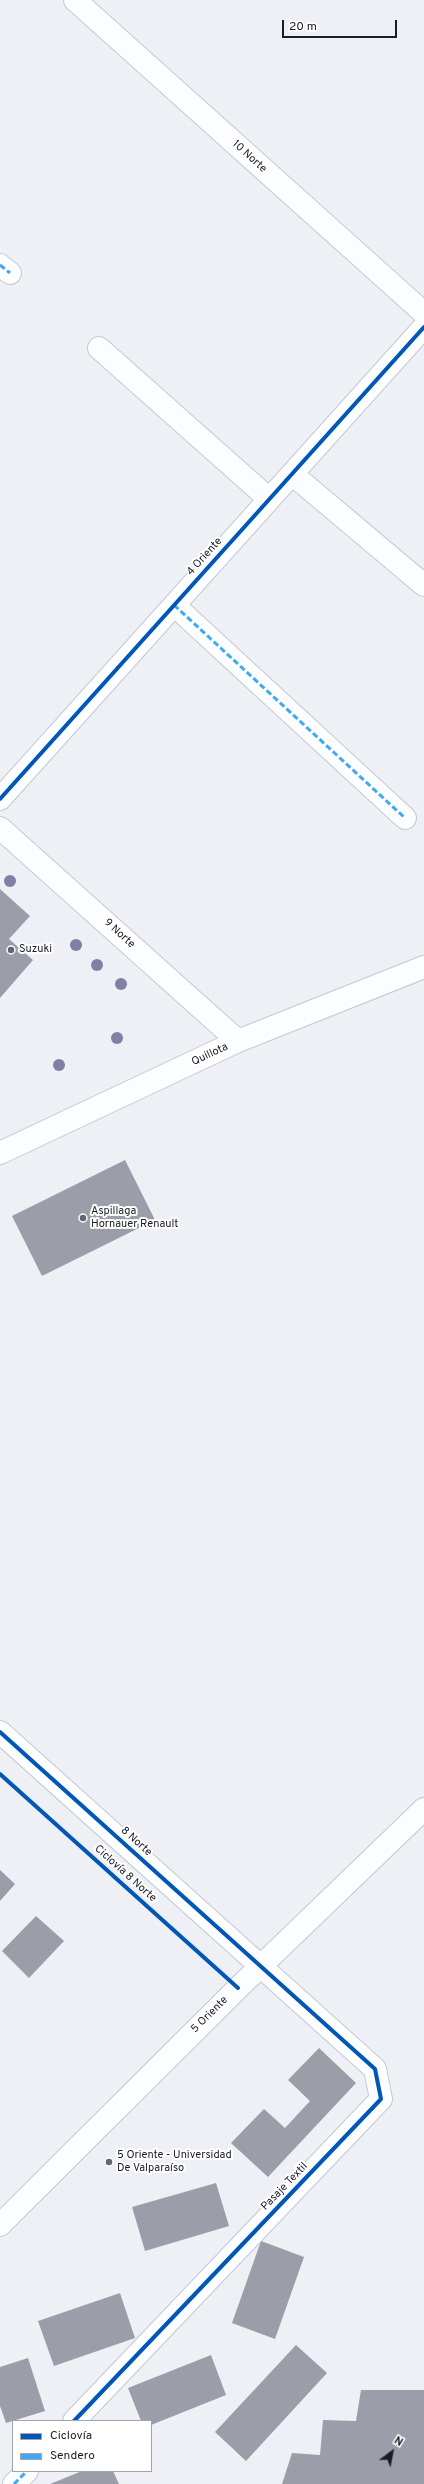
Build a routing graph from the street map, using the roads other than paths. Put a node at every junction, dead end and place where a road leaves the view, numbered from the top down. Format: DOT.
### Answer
graph roads {
  1 [pos="74,0"];
  2 [pos="424,313"];
  3 [pos="424,327"];
  4 [pos="99,348"];
  5 [pos="292,474"];
  6 [pos="269,499"];
  7 [pos="424,585"];
  8 [pos="174,605"];
  9 [pos="0,799"];
  10 [pos="405,818"];
  11 [pos="0,828"];
  12 [pos="424,967"];
  13 [pos="238,1041"];
  14 [pos="0,1153"];
  15 [pos="0,1732"];
  16 [pos="424,1809"];
  17 [pos="261,1966"];
  18 [pos="0,2225"];
  19 [pos="75,2420"];
  20 [pos="26,2472"];
  21 [pos="14,2484"];
  1 -- 2 [label="street, 10 Norte"];
  3 -- 5 [label="street, 4 Oriente"];
  4 -- 6 [label="street"];
  5 -- 6 [label="street, 4 Oriente"];
  5 -- 7 [label="street"];
  6 -- 8 [label="street, 4 Oriente"];
  8 -- 9 [label="street, 4 Oriente"];
  8 -- 10 [label="street"];
  11 -- 13 [label="street, 9 Norte"];
  12 -- 13 [label="street, Quillota"];
  13 -- 14 [label="street, Quillota"];
  15 -- 17 [label="street, 8 Norte"];
  16 -- 17 [label="street, 5 Oriente"];
  17 -- 18 [label="street, 5 Oriente"];
  17 -- 19 [label="street, Pasaje Textil"];
  20 -- 21 [label="street"];
}
